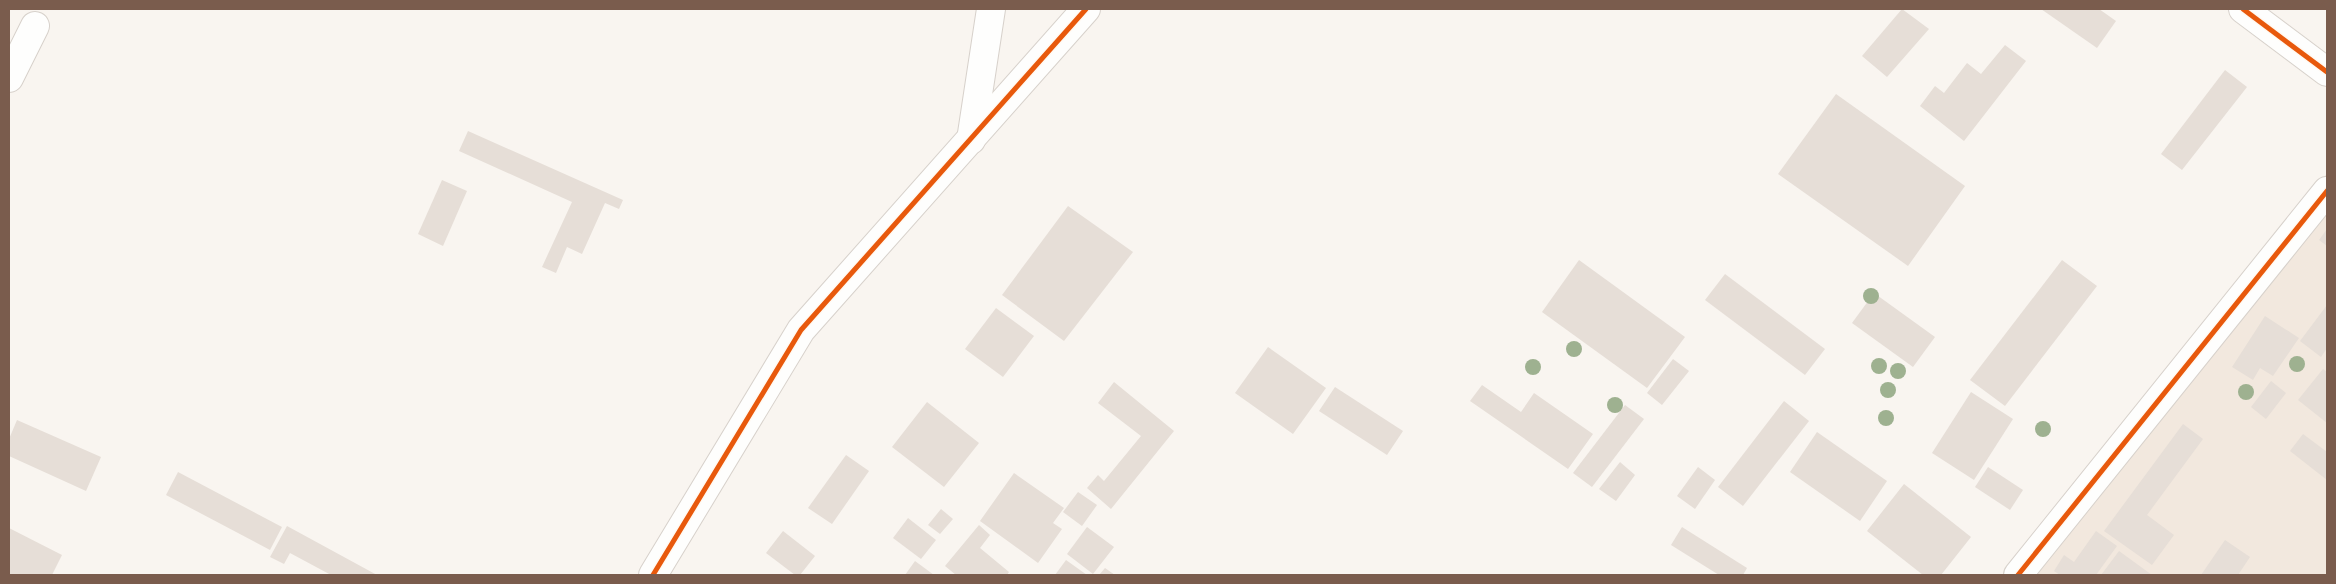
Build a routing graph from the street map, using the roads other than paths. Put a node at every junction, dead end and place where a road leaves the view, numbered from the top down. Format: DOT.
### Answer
graph roads {
  1 [pos="991,9"];
  2 [pos="1086,9"];
  3 [pos="2243,9"];
  4 [pos="36,26"];
  5 [pos="2327,72"];
  6 [pos="9,78"];
  7 [pos="972,140"];
  8 [pos="2327,191"];
  9 [pos="653,575"];
  10 [pos="2018,575"];
  1 -- 7 [label="street"];
  2 -- 7 [label="street"];
  3 -- 5 [label="street"];
  4 -- 6 [label="street"];
  7 -- 9 [label="street"];
  8 -- 10 [label="street"];
}
